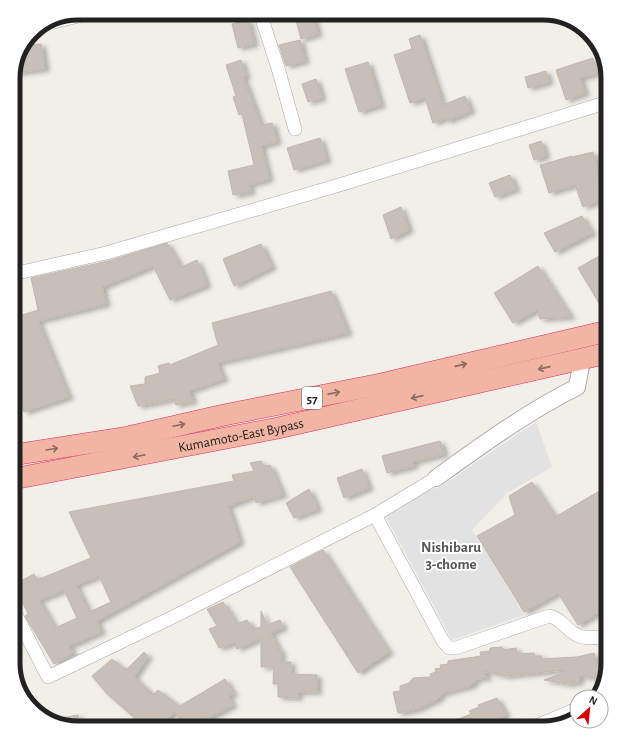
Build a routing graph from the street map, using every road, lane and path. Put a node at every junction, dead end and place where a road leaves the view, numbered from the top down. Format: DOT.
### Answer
graph roads {
  1 [pos="262,20"];
  2 [pos="601,104"];
  3 [pos="295,129"];
  4 [pos="20,272"];
  5 [pos="601,333"];
  6 [pos="601,355"];
  7 [pos="582,360"];
  8 [pos="20,454"];
  9 [pos="20,478"];
  10 [pos="436,478"];
  11 [pos="375,515"];
  12 [pos="20,623"];
  13 [pos="601,636"];
  14 [pos="569,712"];
  15 [pos="549,720"];
  1 -- 3 [label="street"];
  2 -- 4 [label="street"];
  8 -- 5 [label="highway, Kumamoto-East Bypass / 57, one-way"];
  6 -- 7 [label="highway, Kumamoto-East Bypass / 57"];
  7 -- 9 [label="highway, Kumamoto-East Bypass / 57, one-way"];
  7 -- 10 [label="street"];
  10 -- 11 [label="street"];
  11 -- 12 [label="street"];
  11 -- 13 [label="street"];
  14 -- 15 [label="street"];
}
